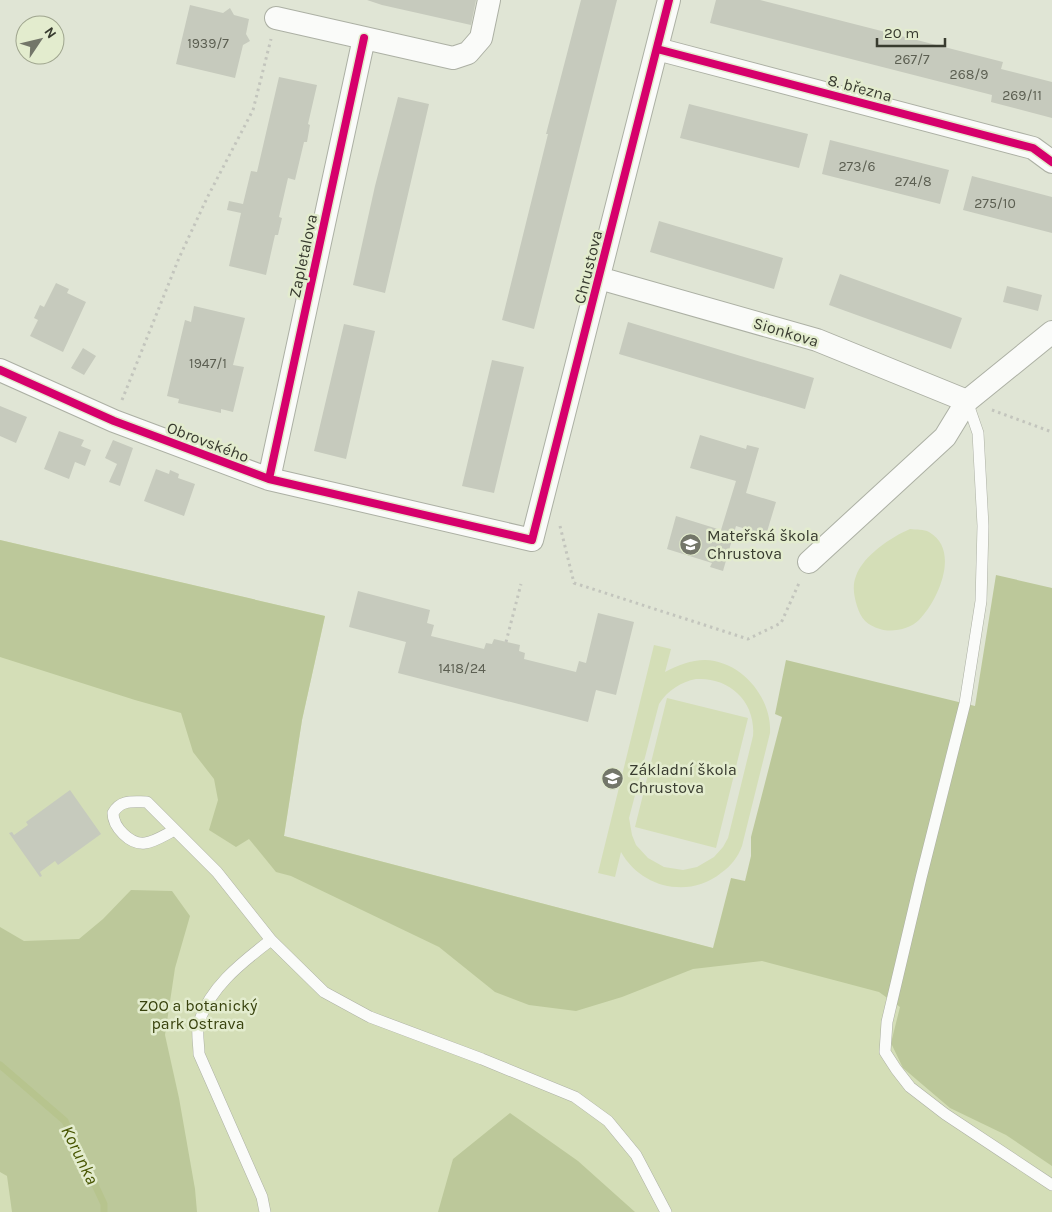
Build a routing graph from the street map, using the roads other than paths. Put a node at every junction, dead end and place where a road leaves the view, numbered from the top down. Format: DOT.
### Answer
graph roads {
  1 [pos="489,0"];
  2 [pos="669,0"];
  3 [pos="276,18"];
  4 [pos="364,38"];
  5 [pos="657,49"];
  6 [pos="1042,146"];
  7 [pos="1052,162"];
  8 [pos="599,278"];
  9 [pos="1052,332"];
  10 [pos="0,370"];
  11 [pos="967,400"];
  12 [pos="269,479"];
  13 [pos="532,540"];
  14 [pos="809,562"];
  15 [pos="175,830"];
  16 [pos="271,940"];
  17 [pos="1052,1185"];
  18 [pos="265,1212"];
  19 [pos="666,1212"];
  1 -- 4 [label="street"];
  2 -- 5 [label="street, Chrustova"];
  3 -- 4 [label="street"];
  4 -- 12 [label="street, Zapletalova"];
  5 -- 6 [label="street, 8. března"];
  5 -- 8 [label="street, Chrustova"];
  6 -- 7 [label="street, 8. března"];
  8 -- 11 [label="street, Sionkova"];
  8 -- 13 [label="street, Chrustova"];
  9 -- 11 [label="street"];
  10 -- 12 [label="street, Obrovského"];
  11 -- 14 [label="street"];
  11 -- 17 [label="lane"];
  12 -- 13 [label="street, Obrovského"];
  15 -- 15 [label="lane"];
  15 -- 16 [label="lane"];
  16 -- 18 [label="lane"];
  16 -- 19 [label="lane"];
}
